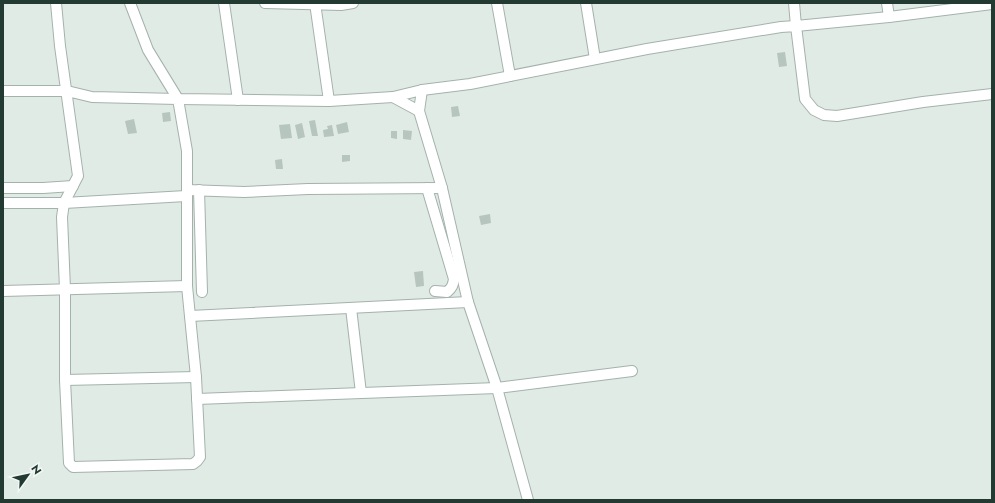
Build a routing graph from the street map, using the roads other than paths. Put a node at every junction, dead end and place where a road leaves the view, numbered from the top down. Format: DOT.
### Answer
graph roads {
  1 [pos="56,3"];
  2 [pos="130,3"];
  3 [pos="224,3"];
  4 [pos="265,3"];
  5 [pos="353,3"];
  6 [pos="497,3"];
  7 [pos="586,3"];
  8 [pos="794,3"];
  9 [pos="887,3"];
  10 [pos="315,4"];
  11 [pos="992,4"];
  12 [pos="889,17"];
  13 [pos="796,26"];
  14 [pos="595,59"];
  15 [pos="510,76"];
  16 [pos="422,90"];
  17 [pos="3,91"];
  18 [pos="67,91"];
  19 [pos="992,94"];
  20 [pos="393,97"];
  21 [pos="178,99"];
  22 [pos="238,100"];
  23 [pos="329,101"];
  24 [pos="419,111"];
  25 [pos="73,186"];
  26 [pos="3,188"];
  27 [pos="427,188"];
  28 [pos="442,188"];
  29 [pos="199,190"];
  30 [pos="187,193"];
  31 [pos="3,203"];
  32 [pos="64,203"];
  33 [pos="187,286"];
  34 [pos="65,289"];
  35 [pos="3,291"];
  36 [pos="435,291"];
  37 [pos="202,292"];
  38 [pos="468,302"];
  39 [pos="351,308"];
  40 [pos="190,316"];
  41 [pos="632,371"];
  42 [pos="196,378"];
  43 [pos="65,380"];
  44 [pos="497,388"];
  45 [pos="361,393"];
  46 [pos="197,399"];
  47 [pos="528,500"];
  1 -- 18 [label="street"];
  2 -- 21 [label="street"];
  3 -- 22 [label="street"];
  4 -- 10 [label="street"];
  5 -- 10 [label="street"];
  6 -- 15 [label="street"];
  7 -- 14 [label="street"];
  8 -- 13 [label="street"];
  9 -- 12 [label="street"];
  10 -- 23 [label="street"];
  11 -- 12 [label="street"];
  12 -- 13 [label="street"];
  13 -- 14 [label="street"];
  13 -- 19 [label="street"];
  14 -- 15 [label="street"];
  15 -- 16 [label="street"];
  16 -- 20 [label="street"];
  16 -- 24 [label="street"];
  17 -- 18 [label="street"];
  18 -- 21 [label="street"];
  18 -- 25 [label="street"];
  20 -- 23 [label="street"];
  20 -- 24 [label="street"];
  21 -- 22 [label="street"];
  21 -- 30 [label="street"];
  22 -- 23 [label="street"];
  24 -- 28 [label="street"];
  25 -- 26 [label="street"];
  25 -- 32 [label="street"];
  27 -- 28 [label="street"];
  27 -- 29 [label="street"];
  27 -- 36 [label="street"];
  28 -- 38 [label="street"];
  29 -- 30 [label="street"];
  29 -- 37 [label="street"];
  30 -- 32 [label="street"];
  30 -- 33 [label="street"];
  31 -- 32 [label="street"];
  32 -- 34 [label="street"];
  33 -- 34 [label="street"];
  33 -- 40 [label="street"];
  34 -- 35 [label="street"];
  34 -- 43 [label="street"];
  38 -- 39 [label="street"];
  38 -- 44 [label="street"];
  39 -- 40 [label="street"];
  39 -- 45 [label="street"];
  40 -- 42 [label="street"];
  41 -- 44 [label="street"];
  42 -- 43 [label="street"];
  42 -- 46 [label="street"];
  43 -- 46 [label="street"];
  44 -- 45 [label="street"];
  44 -- 47 [label="street"];
  45 -- 46 [label="street"];
}
